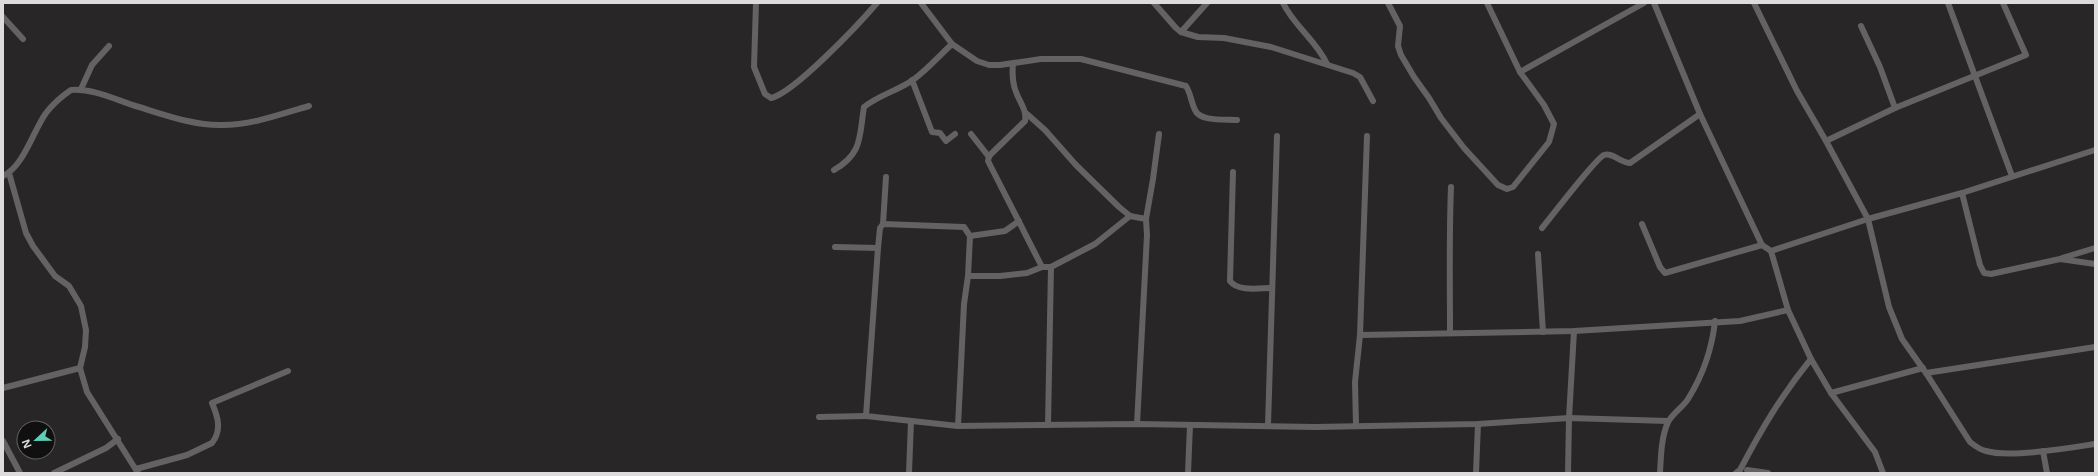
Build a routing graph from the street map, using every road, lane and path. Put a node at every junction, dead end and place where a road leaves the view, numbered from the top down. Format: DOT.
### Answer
graph roads {
  1 [pos="756,3"];
  2 [pos="877,3"];
  3 [pos="921,3"];
  4 [pos="1154,3"];
  5 [pos="1207,3"];
  6 [pos="1283,3"];
  7 [pos="1388,3"];
  8 [pos="1487,3"];
  9 [pos="1644,3"];
  10 [pos="1654,3"];
  11 [pos="1754,3"];
  12 [pos="1948,3"];
  13 [pos="2003,3"];
  14 [pos="3,17"];
  15 [pos="1861,26"];
  16 [pos="1182,32"];
  17 [pos="23,39"];
  18 [pos="952,44"];
  19 [pos="109,46"];
  20 [pos="1014,64"];
  21 [pos="1327,64"];
  22 [pos="1520,72"];
  23 [pos="1975,76"];
  24 [pos="912,80"];
  25 [pos="80,89"];
  26 [pos="1373,101"];
  27 [pos="309,106"];
  28 [pos="1895,108"];
  29 [pos="1026,114"];
  30 [pos="1700,114"];
  31 [pos="1237,120"];
  32 [pos="955,134"];
  33 [pos="971,134"];
  34 [pos="1159,134"];
  35 [pos="1277,136"];
  36 [pos="1367,136"];
  37 [pos="1826,141"];
  38 [pos="2095,150"];
  39 [pos="989,158"];
  40 [pos="834,170"];
  41 [pos="1233,172"];
  42 [pos="9,173"];
  43 [pos="3,176"];
  44 [pos="2012,176"];
  45 [pos="886,177"];
  46 [pos="1452,187"];
  47 [pos="1962,193"];
  48 [pos="1130,216"];
  49 [pos="1146,219"];
  50 [pos="1868,219"];
  51 [pos="1019,221"];
  52 [pos="883,224"];
  53 [pos="1642,224"];
  54 [pos="1542,228"];
  55 [pos="970,236"];
  56 [pos="1762,245"];
  57 [pos="835,247"];
  58 [pos="878,248"];
  59 [pos="2095,248"];
  60 [pos="1771,251"];
  61 [pos="1538,254"];
  62 [pos="2060,259"];
  63 [pos="2095,264"];
  64 [pos="1042,267"];
  65 [pos="1051,268"];
  66 [pos="968,276"];
  67 [pos="1272,288"];
  68 [pos="1788,310"];
  69 [pos="1715,321"];
  70 [pos="1574,331"];
  71 [pos="1543,332"];
  72 [pos="1450,333"];
  73 [pos="1360,335"];
  74 [pos="2095,347"];
  75 [pos="1811,359"];
  76 [pos="80,368"];
  77 [pos="288,371"];
  78 [pos="1925,371"];
  79 [pos="3,388"];
  80 [pos="1831,393"];
  81 [pos="866,416"];
  82 [pos="819,417"];
  83 [pos="1569,418"];
  84 [pos="911,421"];
  85 [pos="1668,421"];
  86 [pos="1137,424"];
  87 [pos="1478,424"];
  88 [pos="1048,425"];
  89 [pos="1190,425"];
  90 [pos="1356,425"];
  91 [pos="958,426"];
  92 [pos="1268,426"];
  93 [pos="118,439"];
  94 [pos="3,444"];
  95 [pos="2095,444"];
  96 [pos="2043,451"];
  97 [pos="137,471"];
  98 [pos="1743,471"];
  99 [pos="20,473"];
  100 [pos="54,473"];
  101 [pos="909,473"];
  102 [pos="1188,473"];
  103 [pos="1476,473"];
  104 [pos="1568,473"];
  105 [pos="1660,473"];
  106 [pos="1768,473"];
  107 [pos="1883,473"];
  108 [pos="2047,473"];
  1 -- 2 [label="street"];
  3 -- 18 [label="street"];
  4 -- 16 [label="street"];
  5 -- 16 [label="street"];
  6 -- 21 [label="street"];
  7 -- 22 [label="street"];
  8 -- 22 [label="street"];
  9 -- 22 [label="street"];
  10 -- 30 [label="street"];
  11 -- 37 [label="street"];
  12 -- 23 [label="street"];
  13 -- 23 [label="street"];
  14 -- 17 [label="street"];
  15 -- 28 [label="street"];
  16 -- 21 [label="street"];
  18 -- 20 [label="street"];
  18 -- 24 [label="street"];
  19 -- 25 [label="street"];
  20 -- 29 [label="street"];
  20 -- 31 [label="street"];
  21 -- 26 [label="street"];
  23 -- 28 [label="street"];
  23 -- 44 [label="street"];
  24 -- 32 [label="street"];
  24 -- 40 [label="street"];
  25 -- 27 [label="street"];
  25 -- 42 [label="street"];
  28 -- 37 [label="street"];
  29 -- 39 [label="street"];
  29 -- 48 [label="street"];
  30 -- 54 [label="street"];
  30 -- 56 [label="street"];
  33 -- 39 [label="street"];
  34 -- 49 [label="street"];
  35 -- 67 [label="street"];
  36 -- 73 [label="street"];
  37 -- 50 [label="street"];
  38 -- 44 [label="street"];
  39 -- 51 [label="street"];
  41 -- 67 [label="street"];
  42 -- 43 [label="street"];
  42 -- 76 [label="street"];
  44 -- 47 [label="street"];
  45 -- 52 [label="street"];
  46 -- 72 [label="street"];
  47 -- 50 [label="street"];
  47 -- 62 [label="street"];
  48 -- 49 [label="street"];
  48 -- 65 [label="street"];
  49 -- 86 [label="street"];
  50 -- 60 [label="street"];
  50 -- 78 [label="street"];
  51 -- 55 [label="street"];
  51 -- 64 [label="street"];
  52 -- 55 [label="street"];
  52 -- 58 [label="street"];
  53 -- 56 [label="street"];
  55 -- 66 [label="street"];
  56 -- 60 [label="street"];
  57 -- 58 [label="street"];
  58 -- 81 [label="street"];
  59 -- 62 [label="street"];
  60 -- 68 [label="street"];
  61 -- 71 [label="street"];
  62 -- 63 [label="street"];
  64 -- 65 [label="street"];
  64 -- 66 [label="street"];
  65 -- 88 [label="street"];
  66 -- 91 [label="street"];
  67 -- 92 [label="street"];
  68 -- 69 [label="street"];
  68 -- 75 [label="street"];
  69 -- 70 [label="street"];
  69 -- 85 [label="street"];
  70 -- 71 [label="street"];
  70 -- 83 [label="street"];
  71 -- 72 [label="street"];
  72 -- 73 [label="street"];
  73 -- 90 [label="street"];
  74 -- 78 [label="street"];
  75 -- 80 [label="street"];
  75 -- 98 [label="street"];
  76 -- 79 [label="street"];
  76 -- 93 [label="street"];
  77 -- 97 [label="street"];
  78 -- 80 [label="street"];
  78 -- 96 [label="street"];
  80 -- 107 [label="street"];
  81 -- 82 [label="street"];
  81 -- 84 [label="street"];
  83 -- 85 [label="street"];
  83 -- 87 [label="street"];
  83 -- 104 [label="street"];
  84 -- 91 [label="street"];
  84 -- 101 [label="street"];
  85 -- 105 [label="street"];
  86 -- 88 [label="street"];
  86 -- 89 [label="street"];
  87 -- 90 [label="street"];
  87 -- 103 [label="street"];
  88 -- 91 [label="street"];
  89 -- 92 [label="street"];
  89 -- 102 [label="street"];
  90 -- 92 [label="street"];
  93 -- 97 [label="street"];
  93 -- 100 [label="street"];
  94 -- 99 [label="street"];
  95 -- 96 [label="street"];
  96 -- 108 [label="street"];
  98 -- 106 [label="street"];
}
